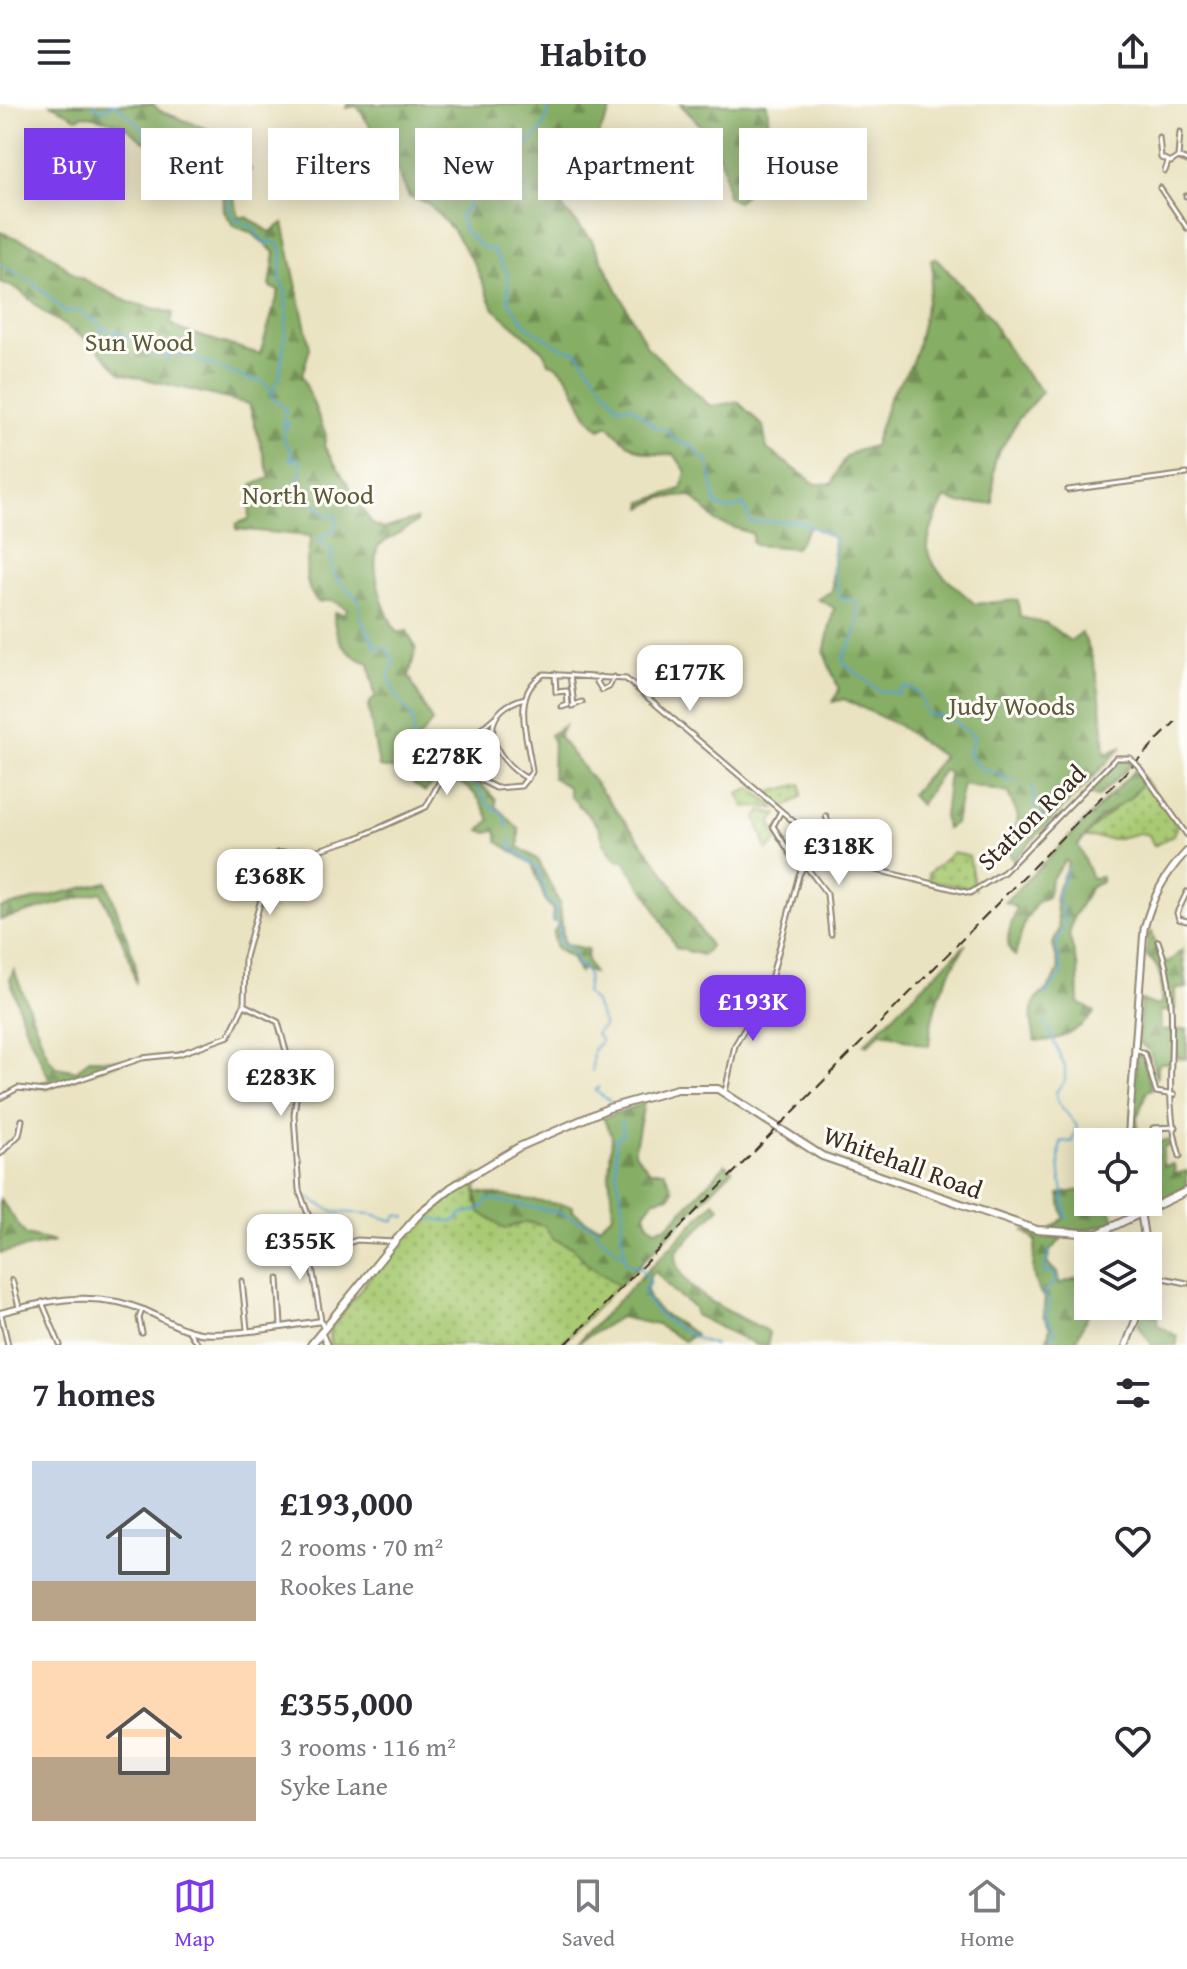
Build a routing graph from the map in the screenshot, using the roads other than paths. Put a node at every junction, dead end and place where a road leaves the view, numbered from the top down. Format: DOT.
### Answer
graph roads {
  1 [pos="1180,132"];
  2 [pos="1159,137"];
  3 [pos="1178,157"];
  4 [pos="1187,161"];
  5 [pos="1168,162"];
  6 [pos="1165,171"];
  7 [pos="1160,188"];
  8 [pos="1187,228"];
  9 [pos="1187,474"];
  10 [pos="1068,490"];
  11 [pos="681,652"];
  12 [pos="555,674"];
  13 [pos="570,675"];
  14 [pos="600,677"];
  15 [pos="614,677"];
  16 [pos="638,687"];
  17 [pos="525,698"];
  18 [pos="582,702"];
  19 [pos="562,707"];
  20 [pos="495,717"];
  21 [pos="493,739"];
  22 [pos="528,779"];
  23 [pos="781,811"];
  24 [pos="826,816"];
  25 [pos="1187,835"];
  26 [pos="816,843"];
  27 [pos="1187,851"];
  28 [pos="828,853"];
  29 [pos="1184,858"];
  30 [pos="805,865"];
  31 [pos="801,870"];
  32 [pos="1187,892"];
  33 [pos="1187,921"];
  34 [pos="831,934"];
  35 [pos="1158,941"];
  36 [pos="244,1005"];
  37 [pos="1134,1048"];
  38 [pos="0,1089"];
  39 [pos="725,1092"];
  40 [pos="6,1093"];
  41 [pos="1174,1095"];
  42 [pos="0,1098"];
  43 [pos="22,1120"];
  44 [pos="1176,1127"];
  45 [pos="1129,1128"];
  46 [pos="1153,1128"];
  47 [pos="0,1154"];
  48 [pos="1180,1156"];
  49 [pos="1187,1191"];
  50 [pos="1162,1204"];
  51 [pos="1140,1216"];
  52 [pos="344,1232"];
  53 [pos="311,1238"];
  54 [pos="338,1238"];
  55 [pos="395,1242"];
  56 [pos="1162,1278"];
  57 [pos="278,1279"];
  58 [pos="12,1280"];
  59 [pos="242,1281"];
  60 [pos="1187,1283"];
  61 [pos="42,1302"];
  62 [pos="19,1308"];
  63 [pos="142,1309"];
  64 [pos="0,1313"];
  65 [pos="1137,1320"];
  66 [pos="321,1321"];
  67 [pos="281,1325"];
  68 [pos="247,1329"];
  69 [pos="188,1330"];
  70 [pos="323,1332"];
  71 [pos="142,1333"];
  72 [pos="8,1345"];
  73 [pos="60,1345"];
  74 [pos="198,1345"];
  75 [pos="311,1345"];
  76 [pos="327,1345"];
  77 [pos="1126,1345"];
  1 -- 3 [label="street"];
  2 -- 5 [label="street"];
  3 -- 4 [label="street"];
  3 -- 5 [label="street"];
  5 -- 6 [label="street"];
  7 -- 8 [label="street"];
  9 -- 10 [label="street"];
  11 -- 16 [label="street"];
  12 -- 13 [label="street"];
  12 -- 17 [label="street"];
  12 -- 19 [label="street"];
  13 -- 14 [label="street"];
  13 -- 18 [label="street"];
  14 -- 15 [label="street"];
  14 -- 15 [label="street"];
  15 -- 16 [label="street, Station Road"];
  16 -- 23 [label="street, Station Road"];
  17 -- 20 [label="street"];
  17 -- 22 [label="street"];
  20 -- 21 [label="street"];
  20 -- 21 [label="street"];
  21 -- 22 [label="street"];
  22 -- 36 [label="street"];
  23 -- 26 [label="street, Station Road"];
  23 -- 31 [label="street"];
  24 -- 28 [label="street"];
  25 -- 28 [label="street, Station Road, bridge"];
  26 -- 28 [label="street, Station Road"];
  26 -- 30 [label="street"];
  27 -- 29 [label="main road"];
  29 -- 37 [label="main road"];
  30 -- 31 [label="street"];
  30 -- 34 [label="street"];
  31 -- 39 [label="street"];
  32 -- 33 [label="street"];
  35 -- 41 [label="street"];
  36 -- 40 [label="street"];
  36 -- 53 [label="street"];
  37 -- 41 [label="street"];
  37 -- 45 [label="main road"];
  38 -- 40 [label="street"];
  39 -- 51 [label="highway, Whitehall Road"];
  39 -- 55 [label="highway"];
  40 -- 42 [label="street"];
  41 -- 44 [label="street"];
  43 -- 47 [label="street"];
  44 -- 46 [label="street"];
  44 -- 48 [label="street"];
  49 -- 50 [label="highway, Whitehall Road"];
  52 -- 55 [label="street"];
  53 -- 54 [label="street"];
  53 -- 66 [label="street"];
  55 -- 70 [label="highway"];
  56 -- 60 [label="street"];
  57 -- 67 [label="street"];
  58 -- 62 [label="street"];
  59 -- 68 [label="street"];
  61 -- 62 [label="street"];
  61 -- 63 [label="street"];
  61 -- 73 [label="street"];
  62 -- 64 [label="street"];
  63 -- 69 [label="street"];
  63 -- 71 [label="street"];
  64 -- 72 [label="street"];
  65 -- 77 [label="main road"];
  66 -- 67 [label="street"];
  66 -- 70 [label="street"];
  67 -- 68 [label="street"];
  68 -- 69 [label="street"];
  69 -- 74 [label="street"];
  70 -- 75 [label="highway"];
  70 -- 76 [label="street"];
}
